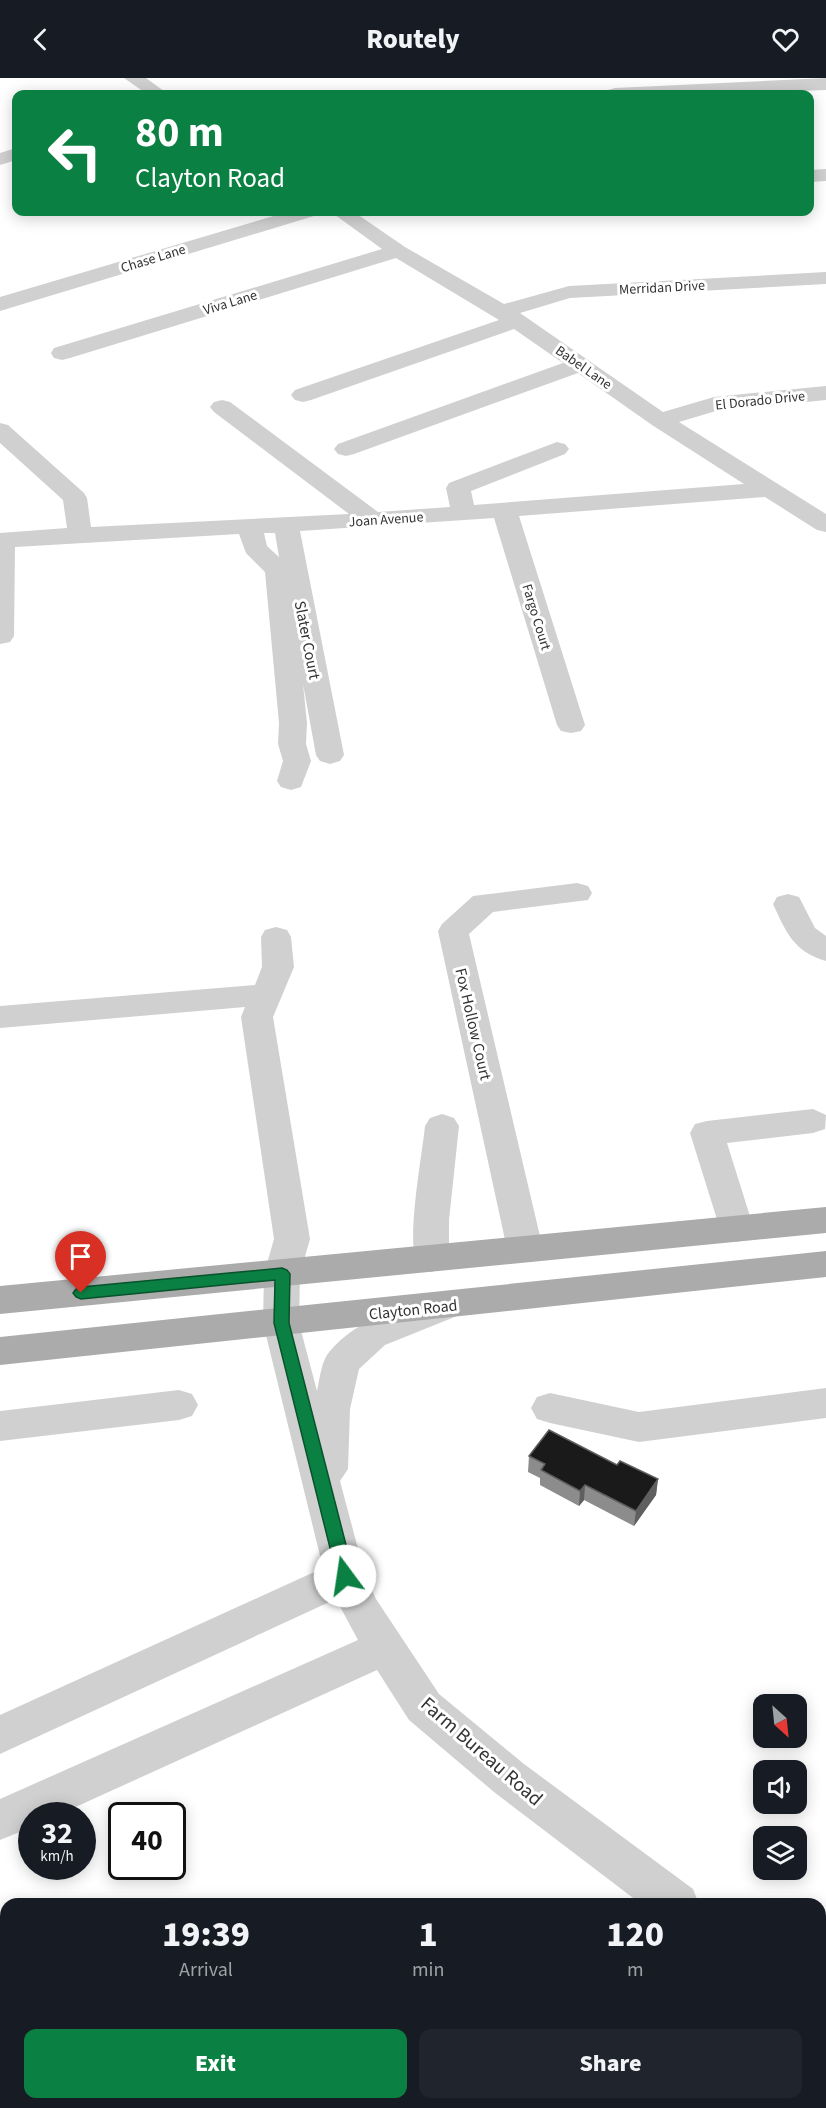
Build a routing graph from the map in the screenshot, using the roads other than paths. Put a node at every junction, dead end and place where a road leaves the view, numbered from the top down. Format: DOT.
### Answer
graph roads {
  1 [pos="133,78"];
  2 [pos="826,84"];
  3 [pos="152,90"];
  4 [pos="699,90"];
  5 [pos="294,216"];
  6 [pos="347,216"];
  7 [pos="398,251"];
  8 [pos="826,278"];
  9 [pos="0,304"];
  10 [pos="509,317"];
  11 [pos="62,353"];
  12 [pos="580,365"];
  13 [pos="826,393"];
  14 [pos="303,395"];
  15 [pos="222,407"];
  16 [pos="660,420"];
  17 [pos="0,430"];
  18 [pos="346,449"];
  19 [pos="557,449"];
  20 [pos="771,489"];
  21 [pos="504,509"];
  22 [pos="464,512"];
  23 [pos="373,520"];
  24 [pos="826,525"];
  25 [pos="286,526"];
  26 [pos="250,527"];
  27 [pos="80,535"];
  28 [pos="1,541"];
  29 [pos="1,636"];
  30 [pos="571,725"];
  31 [pos="330,755"];
  32 [pos="291,781"];
  33 [pos="577,893"];
  34 [pos="788,904"];
  35 [pos="276,937"];
  36 [pos="826,951"];
  37 [pos="266,995"];
  38 [pos="0,1017"];
  39 [pos="813,1121"];
  40 [pos="441,1126"];
  41 [pos="826,1220"];
  42 [pos="737,1229"];
  43 [pos="525,1250"];
  44 [pos="431,1259"];
  45 [pos="825,1268"];
  46 [pos="282,1274"];
  47 [pos="0,1300"];
  48 [pos="444,1306"];
  49 [pos="281,1323"];
  50 [pos="0,1351"];
  51 [pos="826,1403"];
  52 [pos="179,1405"];
  53 [pos="550,1408"];
  54 [pos="0,1426"];
  55 [pos="328,1507"];
  56 [pos="345,1576"];
  57 [pos="385,1647"];
  58 [pos="0,1735"];
  59 [pos="0,1820"];
  60 [pos="668,1898"];
  1 -- 3 [label="street"];
  2 -- 4 [label="street"];
  5 -- 9 [label="street, Chase Lane"];
  6 -- 7 [label="street, Babel Lane"];
  7 -- 10 [label="street, Babel Lane"];
  7 -- 11 [label="street, Viva Lane"];
  8 -- 10 [label="street, Merridan Drive"];
  10 -- 12 [label="street, Babel Lane"];
  10 -- 14 [label="street"];
  12 -- 16 [label="street, Babel Lane"];
  12 -- 18 [label="street"];
  13 -- 16 [label="street, El Dorado Drive"];
  15 -- 23 [label="street"];
  16 -- 20 [label="street, Babel Lane"];
  17 -- 27 [label="street"];
  19 -- 22 [label="street"];
  20 -- 21 [label="street, Joan Avenue"];
  20 -- 24 [label="street, Babel Lane"];
  21 -- 22 [label="street, Joan Avenue"];
  21 -- 30 [label="street, Fargo Court"];
  22 -- 23 [label="street, Joan Avenue"];
  23 -- 25 [label="street, Joan Avenue"];
  25 -- 26 [label="street, Joan Avenue"];
  25 -- 31 [label="street, Slater Court"];
  26 -- 27 [label="street, Joan Avenue"];
  26 -- 32 [label="street"];
  27 -- 28 [label="street, Joan Avenue"];
  28 -- 29 [label="street"];
  33 -- 43 [label="street, Fox Hollow Court"];
  34 -- 36 [label="street"];
  35 -- 37 [label="street, Farm Bureau Road"];
  37 -- 38 [label="street"];
  37 -- 46 [label="street, Farm Bureau Road"];
  39 -- 42 [label="street"];
  40 -- 44 [label="street"];
  41 -- 42 [label="main road"];
  42 -- 43 [label="main road"];
  43 -- 44 [label="main road"];
  44 -- 46 [label="main road"];
  45 -- 48 [label="main road, Clayton Road"];
  46 -- 47 [label="main road"];
  46 -- 49 [label="street, Farm Bureau Road"];
  48 -- 49 [label="main road, Clayton Road"];
  48 -- 55 [label="street"];
  49 -- 50 [label="main road, Clayton Road"];
  49 -- 55 [label="street, Farm Bureau Road"];
  51 -- 53 [label="street"];
  52 -- 54 [label="street"];
  55 -- 56 [label="street, Farm Bureau Road"];
  56 -- 57 [label="street, Farm Bureau Road"];
  56 -- 58 [label="street"];
  57 -- 59 [label="street"];
  57 -- 60 [label="street, Farm Bureau Road"];
}
